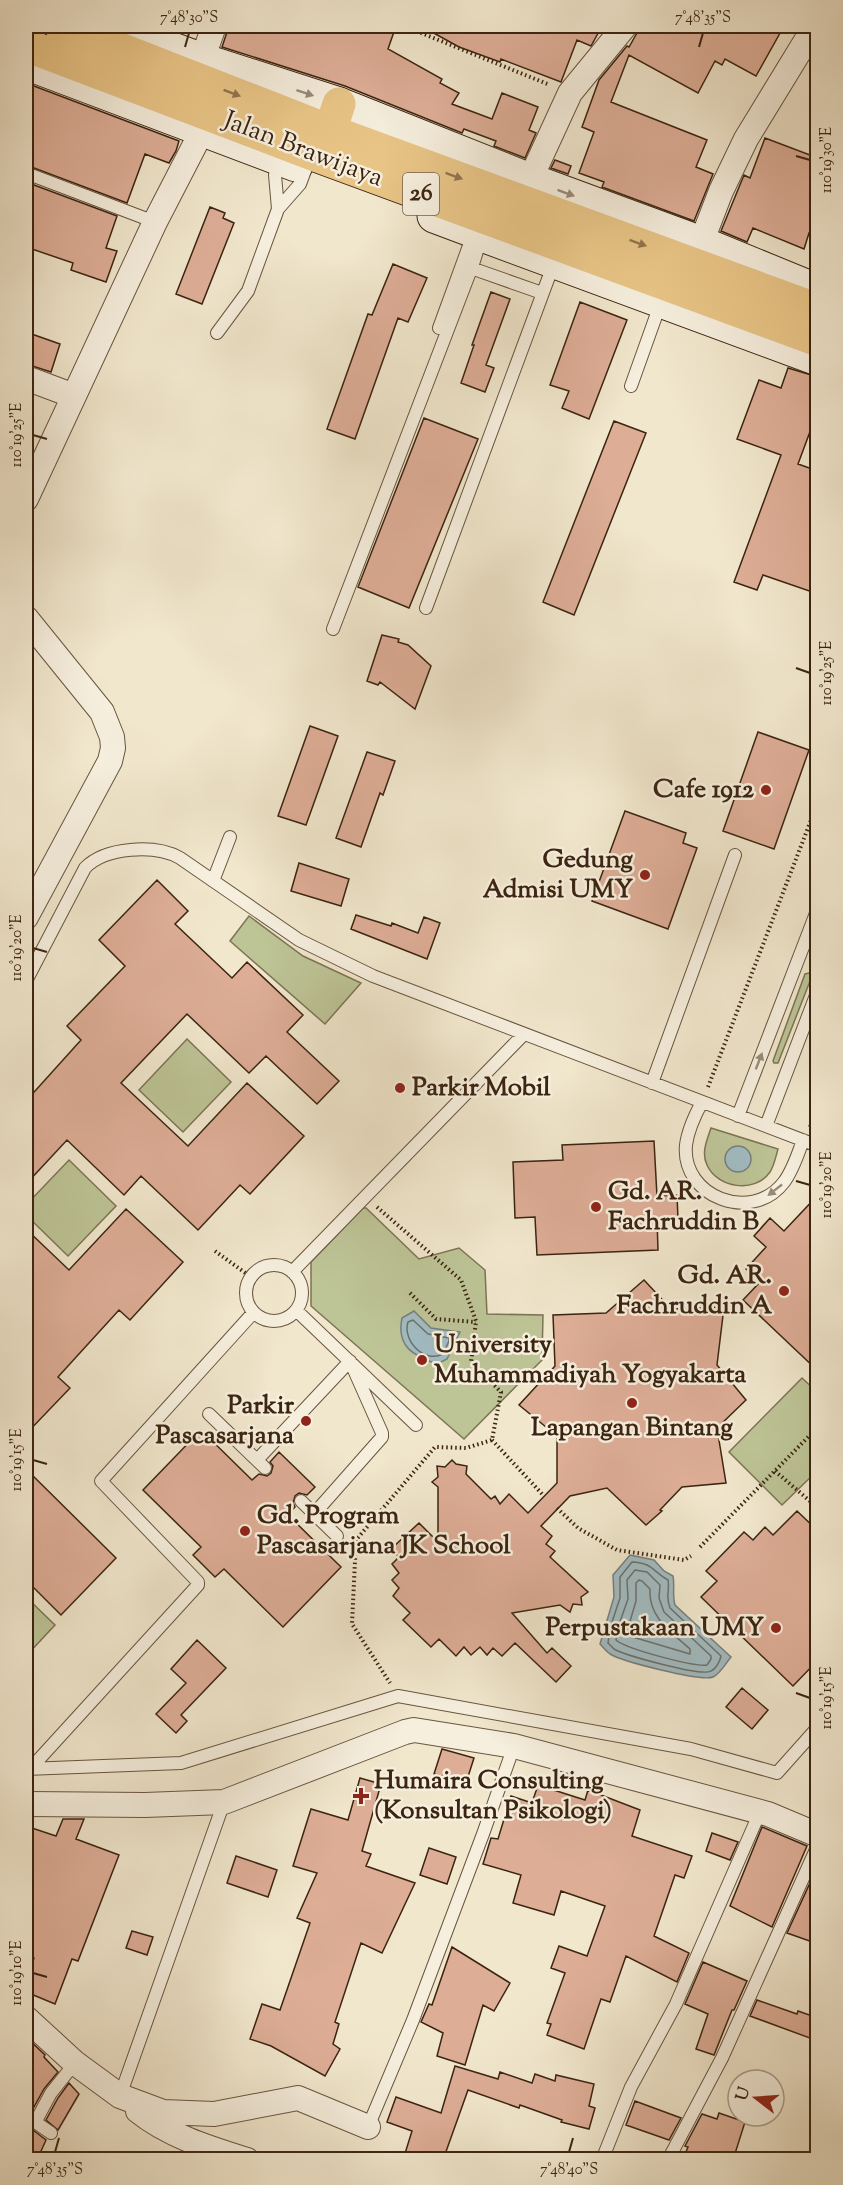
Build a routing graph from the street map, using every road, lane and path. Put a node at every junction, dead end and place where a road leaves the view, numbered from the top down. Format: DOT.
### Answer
graph roads {
  1 [pos="61,26"];
  2 [pos="111,26"];
  3 [pos="214,26"];
  4 [pos="404,26"];
  5 [pos="625,26"];
  6 [pos="815,26"];
  7 [pos="26,45"];
  8 [pos="202,60"];
  9 [pos="26,63"];
  10 [pos="83,75"];
  11 [pos="570,93"];
  12 [pos="334,118"];
  13 [pos="202,131"];
  14 [pos="293,164"];
  15 [pos="26,173"];
  16 [pos="530,180"];
  17 [pos="278,209"];
  18 [pos="155,222"];
  19 [pos="478,233"];
  20 [pos="701,243"];
  21 [pos="555,261"];
  22 [pos="471,268"];
  23 [pos="818,291"];
  24 [pos="542,293"];
  25 [pos="661,302"];
  26 [pos="818,310"];
  27 [pos="439,330"];
  28 [pos="217,333"];
  29 [pos="818,340"];
  30 [pos="818,359"];
  31 [pos="26,378"];
  32 [pos="631,386"];
  33 [pos="74,396"];
  34 [pos="26,499"];
  35 [pos="426,608"];
  36 [pos="26,618"];
  37 [pos="333,630"];
  38 [pos="818,802"];
  39 [pos="230,837"];
  40 [pos="735,855"];
  41 [pos="213,881"];
  42 [pos="818,908"];
  43 [pos="26,917"];
  44 [pos="26,981"];
  45 [pos="818,990"];
  46 [pos="524,1034"];
  47 [pos="652,1083"];
  48 [pos="702,1102"];
  49 [pos="738,1116"];
  50 [pos="766,1126"];
  51 [pos="803,1140"];
  52 [pos="818,1146"];
  53 [pos="365,1197"];
  54 [pos="215,1251"];
  55 [pos="292,1272"];
  56 [pos="251,1277"];
  57 [pos="410,1293"];
  58 [pos="297,1311"];
  59 [pos="253,1313"];
  60 [pos="476,1322"];
  61 [pos="350,1361"];
  62 [pos="209,1414"];
  63 [pos="416,1425"];
  64 [pos="818,1427"];
  65 [pos="492,1440"];
  66 [pos="775,1471"];
  67 [pos="544,1496"];
  68 [pos="301,1502"];
  69 [pos="557,1508"];
  70 [pos="818,1508"];
  71 [pos="314,1514"];
  72 [pos="337,1536"];
  73 [pos="700,1547"];
  74 [pos="692,1556"];
  75 [pos="398,1695"];
  76 [pos="818,1727"];
  77 [pos="514,1746"];
  78 [pos="28,1769"];
  79 [pos="224,1802"];
  80 [pos="26,1804"];
  81 [pos="760,1812"];
  82 [pos="818,1835"];
  83 [pos="818,1845"];
  84 [pos="26,2018"];
  85 [pos="75,2063"];
  86 [pos="120,2096"];
  87 [pos="368,2127"];
  88 [pos="51,2133"];
  89 [pos="247,2160"];
  90 [pos="602,2160"];
  91 [pos="668,2160"];
  1 -- 12 [label="highway, Jalan Brawijaya / 26, one-way"];
  2 -- 8 [label="street"];
  3 -- 8 [label="street"];
  4 -- 11 [label="path"];
  5 -- 11 [label="street"];
  6 -- 20 [label="street"];
  7 -- 10 [label="highway, Jalan Brawijaya / 26"];
  8 -- 12 [label="street, one-way"];
  9 -- 10 [label="street"];
  10 -- 13 [label="street"];
  10 -- 29 [label="highway, Jalan Brawijaya / 26"];
  11 -- 16 [label="street"];
  12 -- 16 [label="street"];
  12 -- 26 [label="highway, Jalan Brawijaya / 26, one-way"];
  13 -- 14 [label="street"];
  13 -- 18 [label="street"];
  14 -- 17 [label="lane"];
  14 -- 17 [label="lane"];
  14 -- 19 [label="street"];
  15 -- 18 [label="lane"];
  16 -- 20 [label="street, one-way"];
  17 -- 28 [label="lane"];
  18 -- 33 [label="street"];
  19 -- 21 [label="street"];
  19 -- 22 [label="lane"];
  19 -- 27 [label="lane"];
  20 -- 23 [label="street"];
  21 -- 24 [label="lane"];
  21 -- 25 [label="street"];
  22 -- 24 [label="lane"];
  22 -- 37 [label="lane"];
  24 -- 35 [label="lane"];
  25 -- 30 [label="street"];
  25 -- 32 [label="lane"];
  31 -- 33 [label="street"];
  33 -- 34 [label="street"];
  36 -- 43 [label="street"];
  38 -- 48 [label="path"];
  39 -- 41 [label="lane"];
  40 -- 47 [label="lane"];
  41 -- 44 [label="lane"];
  41 -- 46 [label="lane"];
  49 -- 42 [label="lane, one-way"];
  45 -- 50 [label="lane"];
  46 -- 47 [label="lane"];
  46 -- 53 [label="lane"];
  47 -- 48 [label="lane"];
  48 -- 49 [label="lane"];
  51 -- 48 [label="lane, one-way"];
  49 -- 50 [label="lane"];
  50 -- 51 [label="lane"];
  51 -- 52 [label="lane"];
  53 -- 55 [label="lane"];
  53 -- 60 [label="path"];
  54 -- 56 [label="path"];
  55 -- 56 [label="lane"];
  55 -- 58 [label="lane"];
  56 -- 59 [label="lane"];
  57 -- 60 [label="path"];
  58 -- 59 [label="lane"];
  58 -- 61 [label="lane"];
  59 -- 78 [label="lane"];
  60 -- 65 [label="path"];
  61 -- 62 [label="lane"];
  61 -- 63 [label="lane"];
  61 -- 71 [label="lane"];
  64 -- 66 [label="path"];
  65 -- 67 [label="path"];
  65 -- 75 [label="path"];
  66 -- 70 [label="path"];
  66 -- 73 [label="path"];
  68 -- 71 [label="lane"];
  69 -- 74 [label="path"];
  71 -- 72 [label="lane"];
  75 -- 76 [label="lane"];
  75 -- 78 [label="lane"];
  77 -- 79 [label="street"];
  77 -- 81 [label="street"];
  77 -- 87 [label="lane"];
  79 -- 80 [label="street"];
  79 -- 86 [label="lane"];
  81 -- 82 [label="street"];
  81 -- 90 [label="lane"];
  83 -- 91 [label="lane"];
  84 -- 85 [label="street"];
  85 -- 86 [label="street"];
  85 -- 88 [label="lane"];
  86 -- 87 [label="street"];
  86 -- 89 [label="street"];
}
